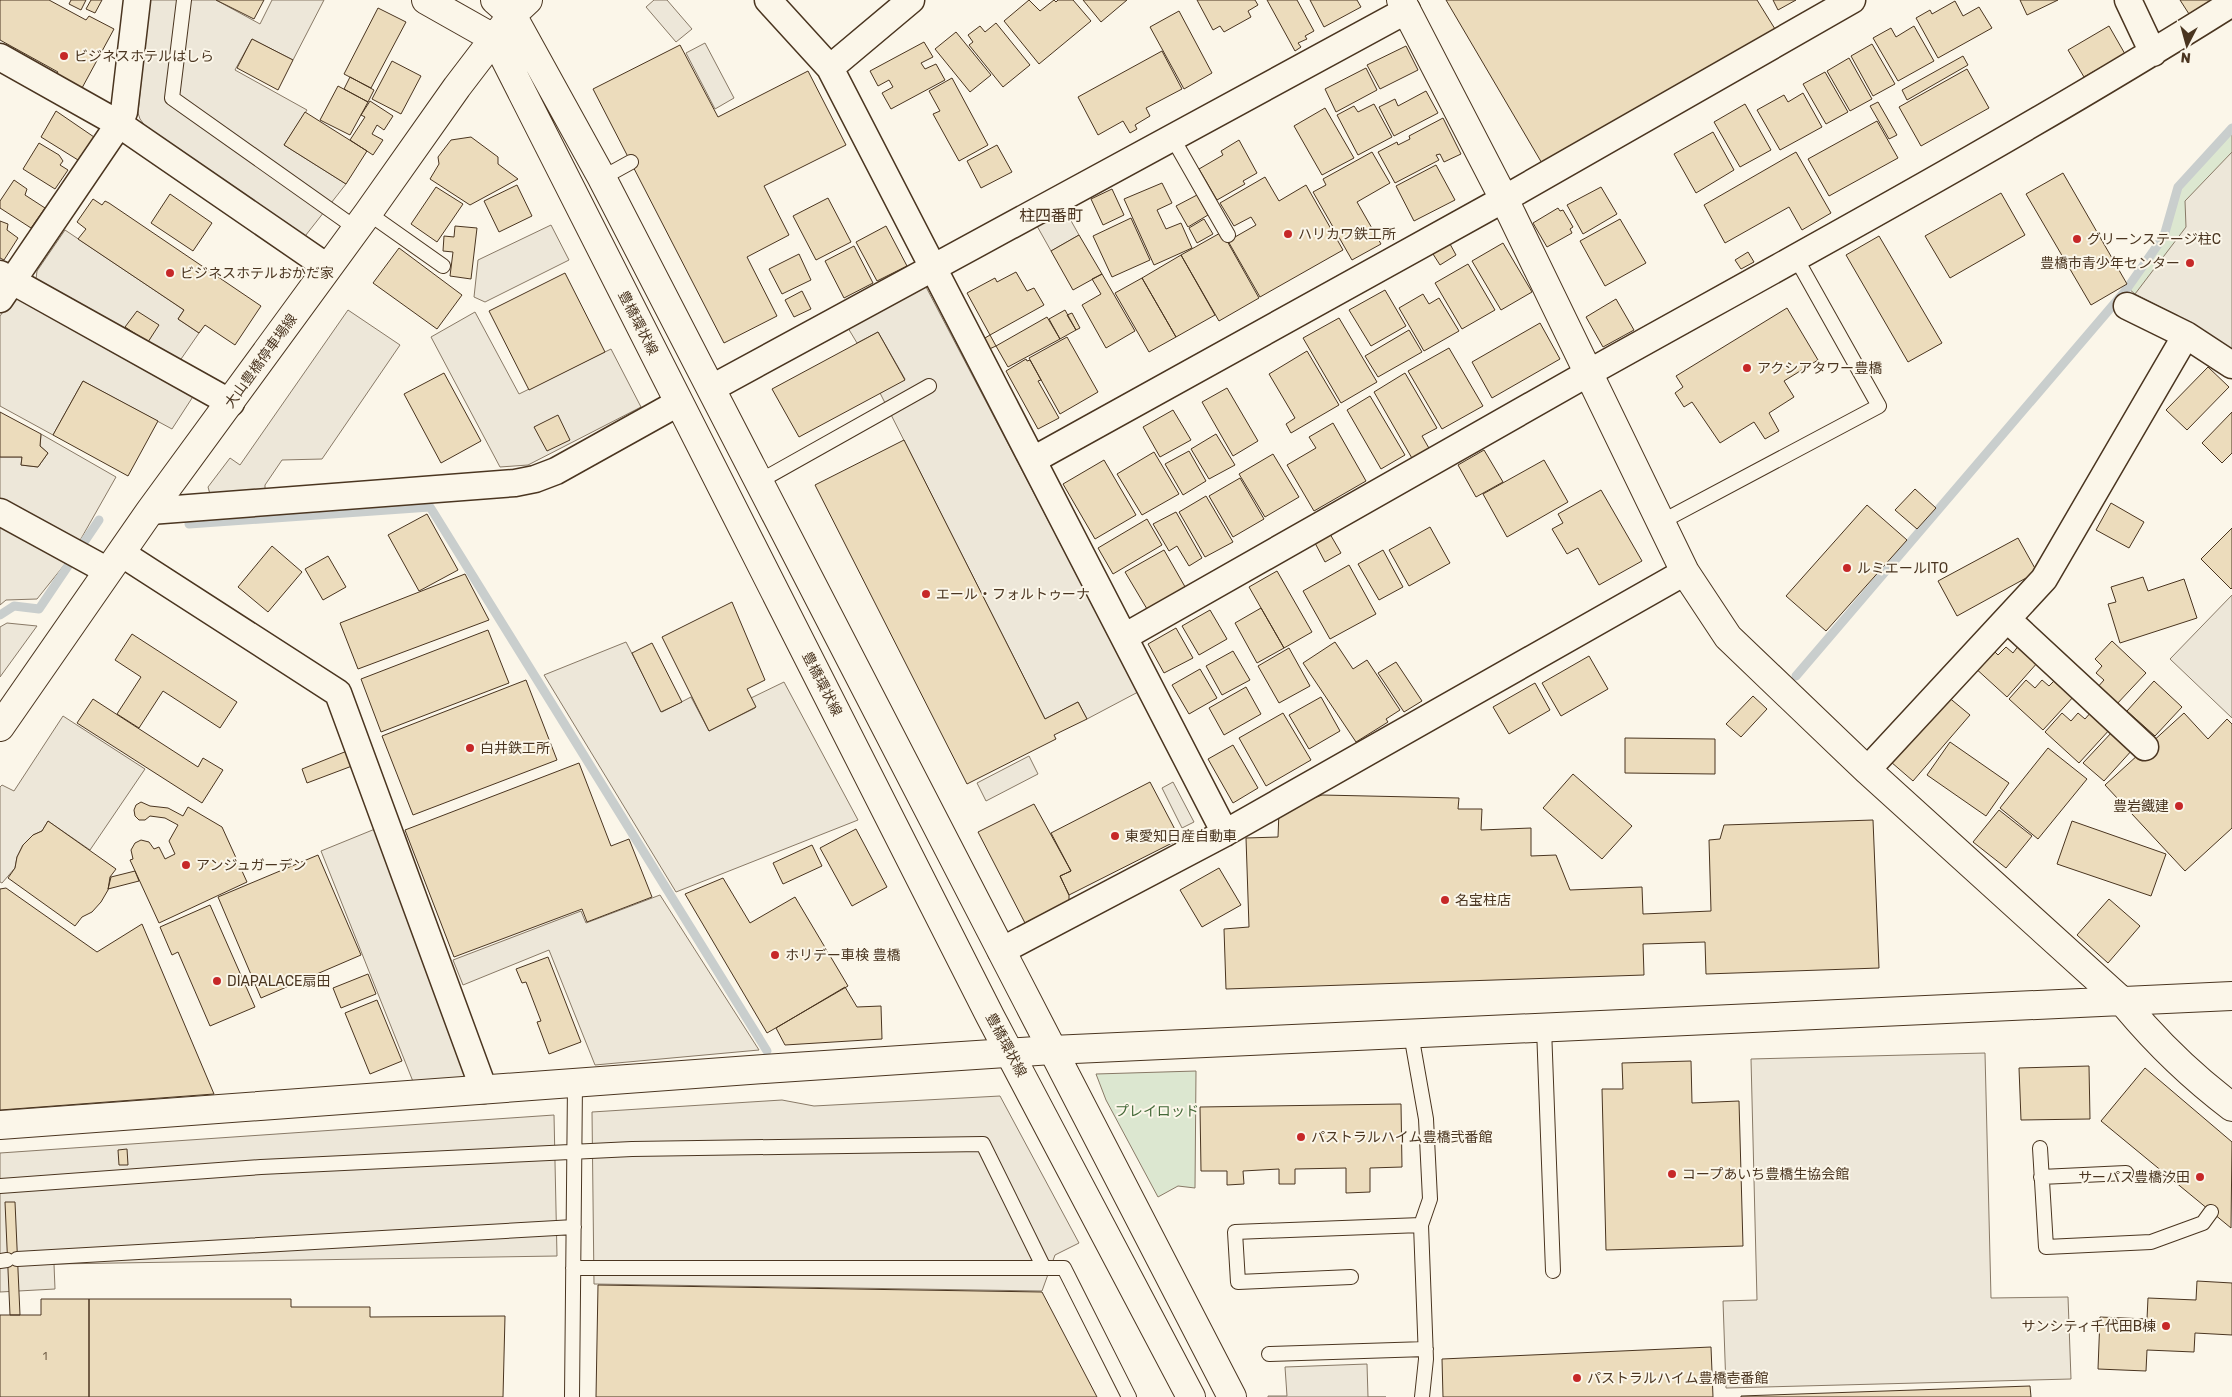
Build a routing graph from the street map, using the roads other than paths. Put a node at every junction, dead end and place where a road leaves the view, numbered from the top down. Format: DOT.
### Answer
graph roads {
  1 [pos="137,0"];
  2 [pos="184,0"];
  3 [pos="426,0"];
  4 [pos="768,0"];
  5 [pos="911,0"];
  6 [pos="1852,0"];
  7 [pos="2128,0"];
  8 [pos="2232,3"];
  9 [pos="512,5"];
  10 [pos="1404,5"];
  11 [pos="495,39"];
  12 [pos="2152,53"];
  13 [pos="0,57"];
  14 [pos="830,68"];
  15 [pos="119,124"];
  16 [pos="1172,138"];
  17 [pos="631,162"];
  18 [pos="602,178"];
  19 [pos="1504,199"];
  20 [pos="363,221"];
  21 [pos="1228,235"];
  22 [pos="1796,258"];
  23 [pos="443,266"];
  24 [pos="934,266"];
  25 [pos="328,267"];
  26 [pos="4,285"];
  27 [pos="2127,306"];
  28 [pos="2186,335"];
  29 [pos="2232,365"];
  30 [pos="1590,373"];
  31 [pos="929,386"];
  32 [pos="712,388"];
  33 [pos="230,403"];
  34 [pos="678,403"];
  35 [pos="1033,460"];
  36 [pos="760,481"];
  37 [pos="150,511"];
  38 [pos="0,512"];
  39 [pos="1660,522"];
  40 [pos="115,562"];
  41 [pos="1685,572"];
  42 [pos="2007,619"];
  43 [pos="1124,638"];
  44 [pos="0,727"];
  45 [pos="2145,747"];
  46 [pos="1867,770"];
  47 [pos="1225,833"];
  48 [pos="1001,951"];
  49 [pos="2232,996"];
  50 [pos="2123,1002"];
  51 [pos="1544,1028"];
  52 [pos="1411,1034"];
  53 [pos="1052,1050"];
  54 [pos="1010,1054"];
  55 [pos="575,1083"];
  56 [pos="484,1090"];
  57 [pos="2232,1107"];
  58 [pos="0,1125"];
  59 [pos="2040,1148"];
  60 [pos="574,1152"];
  61 [pos="2126,1173"];
  62 [pos="2041,1177"];
  63 [pos="0,1186"];
  64 [pos="2211,1212"];
  65 [pos="1421,1225"];
  66 [pos="574,1226"];
  67 [pos="8,1260"];
  68 [pos="573,1268"];
  69 [pos="1044,1268"];
  70 [pos="1553,1270"];
  71 [pos="1351,1276"];
  72 [pos="1426,1349"];
  73 [pos="1269,1354"];
  74 [pos="572,1397"];
  75 [pos="1129,1397"];
  76 [pos="1191,1397"];
  77 [pos="1232,1397"];
  78 [pos="1422,1397"];
  1 -- 15 [label="street"];
  2 -- 20 [label="lane"];
  3 -- 11 [label="main road"];
  4 -- 14 [label="street"];
  5 -- 14 [label="street"];
  6 -- 19 [label="street"];
  7 -- 12 [label="street"];
  8 -- 12 [label="street"];
  9 -- 11 [label="main road, 大山豊橋停車場線"];
  9 -- 18 [label="main road"];
  10 -- 16 [label="street"];
  10 -- 19 [label="main road"];
  11 -- 20 [label="main road, 大山豊橋停車場線"];
  11 -- 34 [label="main road, 豊橋環状線"];
  12 -- 22 [label="street"];
  13 -- 15 [label="street"];
  14 -- 24 [label="street"];
  15 -- 25 [label="street"];
  15 -- 26 [label="street"];
  16 -- 21 [label="lane"];
  16 -- 24 [label="street"];
  17 -- 18 [label="lane"];
  18 -- 32 [label="main road"];
  19 -- 30 [label="main road"];
  19 -- 35 [label="street"];
  20 -- 23 [label="lane"];
  20 -- 25 [label="main road, 大山豊橋停車場線"];
  22 -- 30 [label="street"];
  22 -- 39 [label="lane"];
  24 -- 32 [label="street"];
  24 -- 35 [label="street"];
  25 -- 33 [label="main road, 大山豊橋停車場線"];
  26 -- 33 [label="street"];
  27 -- 28 [label="street"];
  28 -- 29 [label="street"];
  28 -- 42 [label="street"];
  30 -- 39 [label="main road"];
  30 -- 43 [label="street"];
  31 -- 36 [label="lane"];
  32 -- 36 [label="main road"];
  33 -- 37 [label="main road, 大山豊橋停車場線"];
  34 -- 37 [label="street"];
  34 -- 54 [label="main road, 豊橋環状線"];
  35 -- 43 [label="street"];
  36 -- 48 [label="main road"];
  37 -- 40 [label="main road, 大山豊橋停車場線"];
  38 -- 40 [label="street"];
  39 -- 41 [label="main road"];
  40 -- 44 [label="main road, 大山豊橋停車場線"];
  40 -- 56 [label="street"];
  41 -- 46 [label="main road"];
  41 -- 47 [label="street"];
  42 -- 45 [label="street"];
  42 -- 46 [label="street"];
  43 -- 47 [label="street"];
  46 -- 50 [label="main road"];
  47 -- 48 [label="street"];
  48 -- 53 [label="main road"];
  49 -- 50 [label="main road"];
  50 -- 51 [label="main road"];
  50 -- 57 [label="main road"];
  51 -- 52 [label="main road"];
  51 -- 70 [label="lane"];
  52 -- 53 [label="main road"];
  52 -- 65 [label="lane"];
  53 -- 54 [label="main road"];
  53 -- 77 [label="main road"];
  54 -- 55 [label="main road"];
  54 -- 76 [label="main road, 豊橋環状線"];
  55 -- 56 [label="main road"];
  55 -- 60 [label="lane"];
  56 -- 58 [label="main road"];
  59 -- 62 [label="lane"];
  60 -- 63 [label="lane"];
  60 -- 66 [label="lane"];
  60 -- 69 [label="lane"];
  61 -- 62 [label="lane"];
  62 -- 64 [label="lane"];
  65 -- 71 [label="lane"];
  65 -- 72 [label="lane"];
  66 -- 67 [label="lane"];
  66 -- 68 [label="lane"];
  68 -- 69 [label="lane"];
  68 -- 74 [label="lane"];
  69 -- 75 [label="lane"];
  72 -- 73 [label="lane"];
  72 -- 78 [label="lane"];
}
